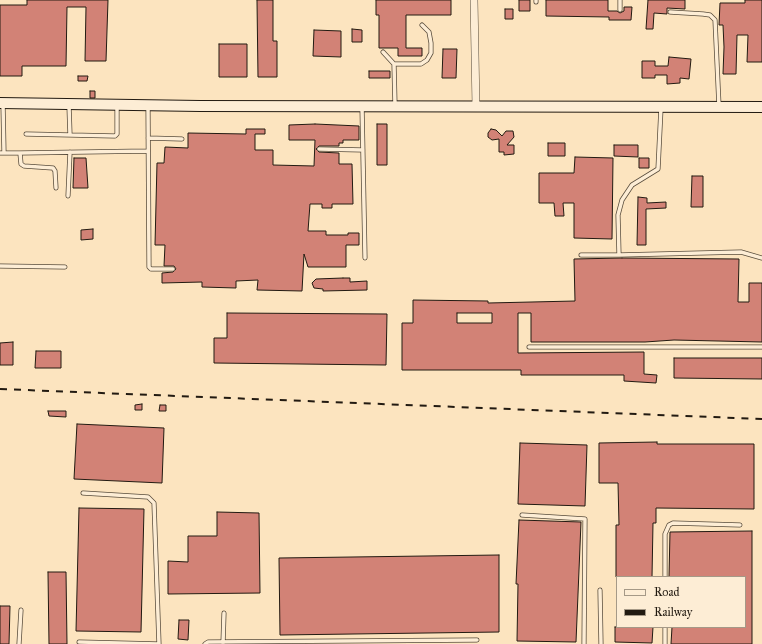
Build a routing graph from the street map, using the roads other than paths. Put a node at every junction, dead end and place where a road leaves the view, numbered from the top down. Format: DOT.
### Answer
graph roads {
  1 [pos="474,0"];
  2 [pos="620,0"];
  3 [pos="620,10"];
  4 [pos="670,12"];
  5 [pos="422,25"];
  6 [pos="383,52"];
  7 [pos="394,64"];
  8 [pos="2,103"];
  9 [pos="69,104"];
  10 [pos="117,105"];
  11 [pos="148,105"];
  12 [pos="362,106"];
  13 [pos="395,106"];
  14 [pos="661,107"];
  15 [pos="719,107"];
  16 [pos="762,107"];
  17 [pos="476,108"];
  18 [pos="26,134"];
  19 [pos="70,135"];
  20 [pos="148,138"];
  21 [pos="182,139"];
  22 [pos="319,149"];
  23 [pos="363,150"];
  24 [pos="148,151"];
  25 [pos="70,152"];
  26 [pos="2,153"];
  27 [pos="20,153"];
  28 [pos="56,188"];
  29 [pos="68,196"];
  30 [pos="581,255"];
  31 [pos="619,255"];
  32 [pos="365,258"];
  33 [pos="762,258"];
  34 [pos="0,266"];
  35 [pos="65,267"];
  36 [pos="173,269"];
  37 [pos="762,347"];
  38 [pos="529,348"];
  39 [pos="83,493"];
  40 [pos="522,515"];
  41 [pos="740,525"];
  42 [pos="665,576"];
  43 [pos="600,590"];
  44 [pos="21,610"];
  45 [pos="224,613"];
  46 [pos="665,628"];
  47 [pos="478,640"];
  48 [pos="78,642"];
  49 [pos="223,643"];
  50 [pos="19,644"];
  51 [pos="159,644"];
  52 [pos="205,644"];
  53 [pos="584,644"];
  54 [pos="601,644"];
  55 [pos="665,644"];
  1 -- 17 [label="street"];
  2 -- 3 [label="lane"];
  4 -- 15 [label="lane"];
  5 -- 7 [label="lane"];
  6 -- 7 [label="lane"];
  7 -- 13 [label="lane"];
  8 -- 9 [label="street"];
  8 -- 26 [label="lane"];
  9 -- 10 [label="street"];
  9 -- 19 [label="lane"];
  10 -- 11 [label="street"];
  10 -- 19 [label="lane"];
  11 -- 12 [label="street"];
  11 -- 20 [label="lane"];
  12 -- 13 [label="street"];
  12 -- 23 [label="lane"];
  13 -- 17 [label="street"];
  14 -- 15 [label="street"];
  14 -- 17 [label="street"];
  14 -- 31 [label="lane"];
  15 -- 16 [label="street"];
  18 -- 19 [label="lane"];
  20 -- 21 [label="lane"];
  20 -- 24 [label="lane"];
  22 -- 23 [label="lane"];
  23 -- 32 [label="lane"];
  24 -- 25 [label="lane"];
  24 -- 36 [label="lane"];
  25 -- 27 [label="lane"];
  25 -- 29 [label="lane"];
  26 -- 27 [label="lane"];
  27 -- 28 [label="lane"];
  30 -- 31 [label="lane"];
  31 -- 33 [label="lane"];
  34 -- 35 [label="lane"];
  37 -- 38 [label="lane"];
  39 -- 51 [label="lane"];
  40 -- 53 [label="lane"];
  41 -- 42 [label="lane"];
  43 -- 54 [label="lane"];
  44 -- 50 [label="lane"];
  45 -- 49 [label="lane"];
  46 -- 55 [label="lane"];
  47 -- 49 [label="lane"];
  48 -- 51 [label="lane"];
  49 -- 52 [label="lane"];
}
